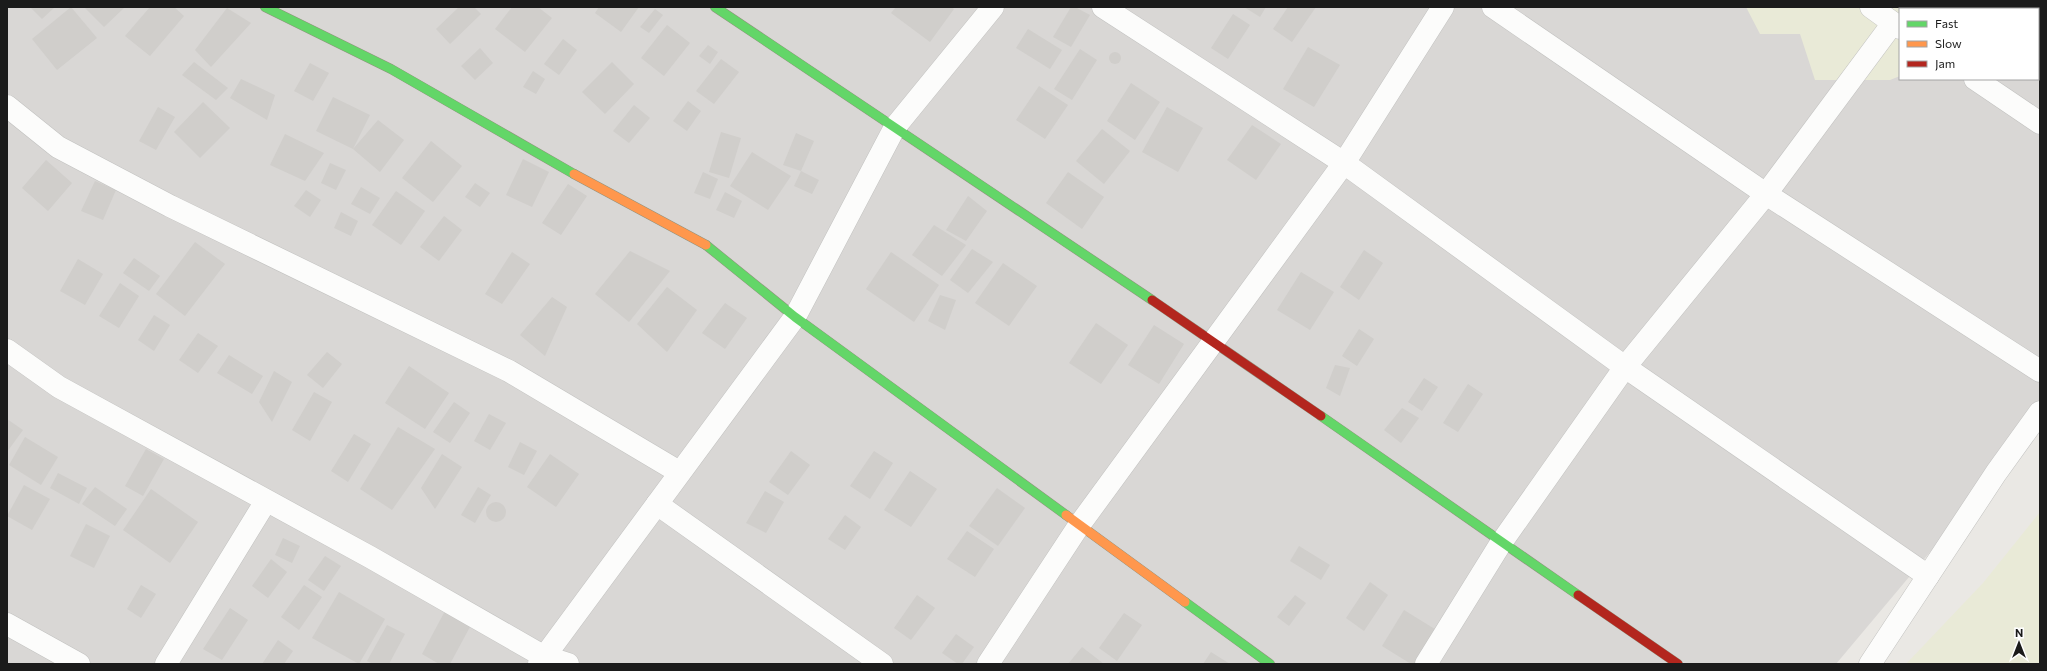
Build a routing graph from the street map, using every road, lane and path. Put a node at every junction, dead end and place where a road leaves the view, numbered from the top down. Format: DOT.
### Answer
graph roads {
  1 [pos="265,7"];
  2 [pos="715,7"];
  3 [pos="993,7"];
  4 [pos="1104,7"];
  5 [pos="1443,7"];
  6 [pos="1493,7"];
  7 [pos="1871,7"];
  8 [pos="1896,26"];
  9 [pos="1976,80"];
  10 [pos="7,106"];
  11 [pos="2040,124"];
  12 [pos="895,127"];
  13 [pos="1344,163"];
  14 [pos="1766,194"];
  15 [pos="795,317"];
  16 [pos="1214,342"];
  17 [pos="7,350"];
  18 [pos="1625,367"];
  19 [pos="2040,371"];
  20 [pos="2040,412"];
  21 [pos="679,472"];
  22 [pos="266,501"];
  23 [pos="657,504"];
  24 [pos="1080,524"];
  25 [pos="1501,542"];
  26 [pos="1928,576"];
  27 [pos="7,624"];
  28 [pos="541,660"];
  29 [pos="79,664"];
  30 [pos="166,664"];
  31 [pos="568,664"];
  32 [pos="882,664"];
  33 [pos="988,664"];
  34 [pos="1270,664"];
  35 [pos="1426,664"];
  36 [pos="1678,664"];
  37 [pos="1870,664"];
  1 -- 15 [label="street"];
  2 -- 12 [label="street"];
  3 -- 12 [label="street"];
  4 -- 13 [label="street"];
  5 -- 13 [label="street"];
  6 -- 14 [label="street"];
  7 -- 8 [label="street"];
  8 -- 14 [label="street"];
  9 -- 11 [label="street"];
  10 -- 21 [label="street"];
  12 -- 15 [label="street"];
  12 -- 16 [label="street"];
  13 -- 16 [label="street"];
  13 -- 18 [label="street"];
  14 -- 18 [label="street"];
  14 -- 19 [label="street"];
  15 -- 21 [label="street"];
  15 -- 24 [label="street"];
  16 -- 24 [label="street"];
  16 -- 25 [label="street"];
  17 -- 22 [label="street"];
  18 -- 25 [label="street"];
  18 -- 26 [label="street"];
  20 -- 26 [label="street"];
  21 -- 23 [label="street"];
  22 -- 28 [label="street"];
  22 -- 30 [label="street"];
  23 -- 28 [label="street"];
  23 -- 32 [label="street"];
  24 -- 33 [label="street"];
  24 -- 34 [label="street"];
  25 -- 35 [label="street"];
  25 -- 36 [label="street"];
  26 -- 37 [label="street"];
  27 -- 29 [label="street"];
  28 -- 31 [label="street"];
}
